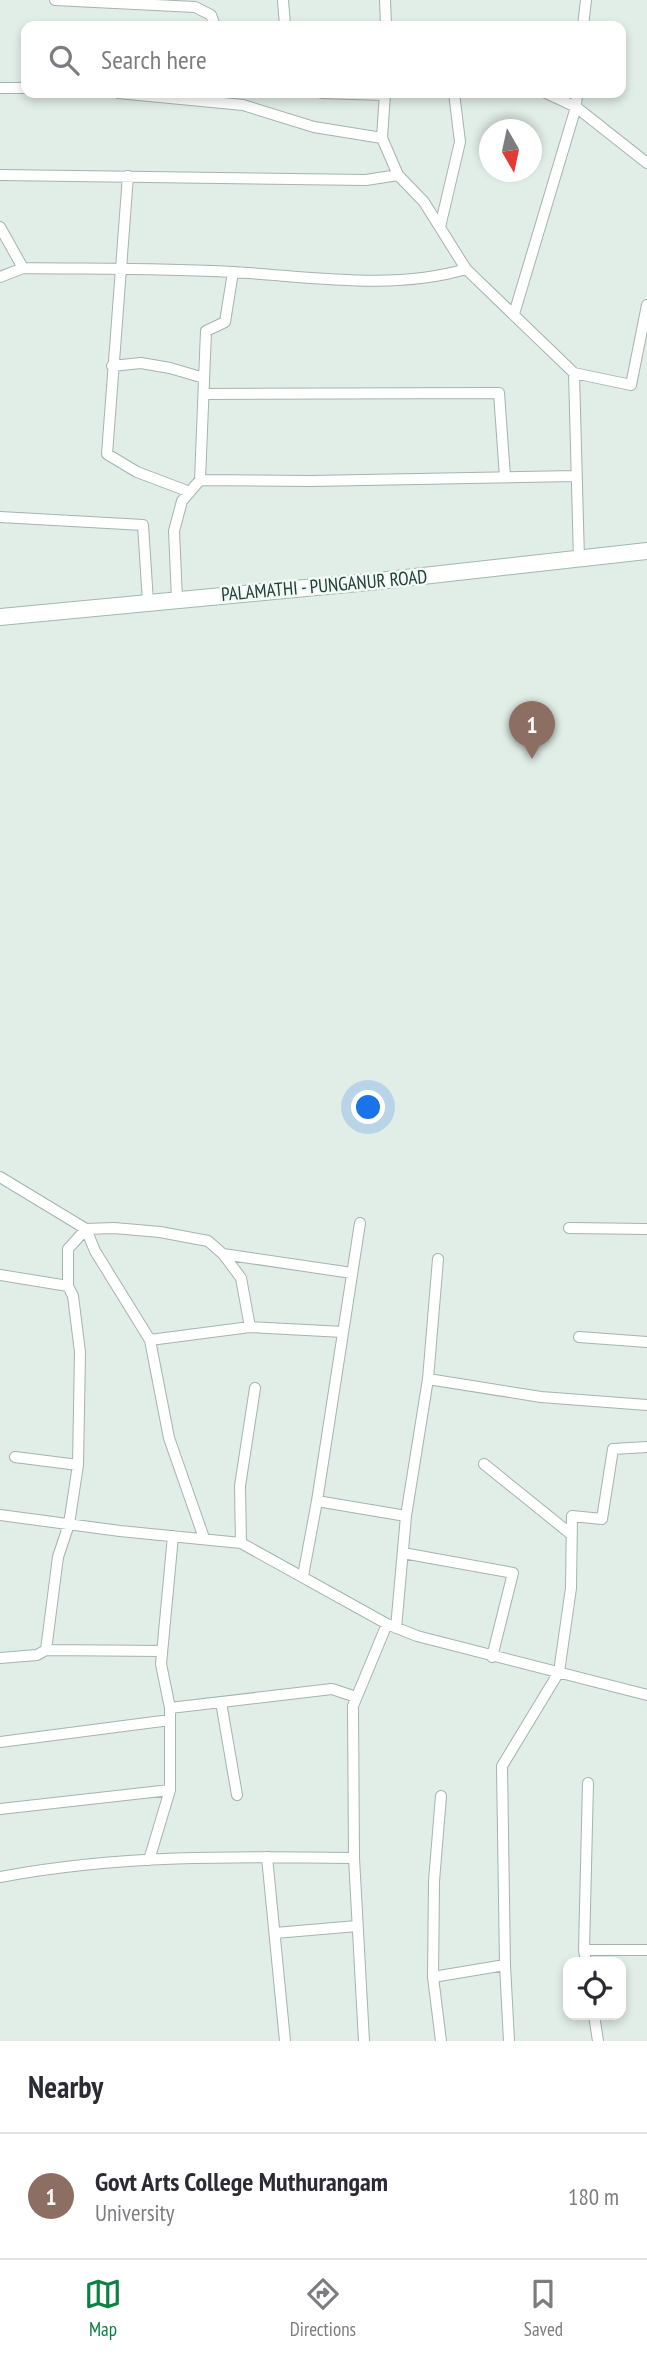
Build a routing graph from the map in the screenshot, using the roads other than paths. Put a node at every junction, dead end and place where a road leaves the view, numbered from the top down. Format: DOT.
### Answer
graph roads {
  1 [pos="55,0"];
  2 [pos="283,0"];
  3 [pos="385,0"];
  4 [pos="586,0"];
  5 [pos="213,21"];
  6 [pos="285,21"];
  7 [pos="386,21"];
  8 [pos="584,21"];
  9 [pos="0,88"];
  10 [pos="21,88"];
  11 [pos="170,98"];
  12 [pos="240,98"];
  13 [pos="385,98"];
  14 [pos="455,98"];
  15 [pos="556,98"];
  16 [pos="577,98"];
  17 [pos="243,105"];
  18 [pos="576,107"];
  19 [pos="382,138"];
  20 [pos="647,163"];
  21 [pos="0,175"];
  22 [pos="398,175"];
  23 [pos="128,176"];
  24 [pos="0,227"];
  25 [pos="440,227"];
  26 [pos="23,268"];
  27 [pos="120,269"];
  28 [pos="466,269"];
  29 [pos="233,272"];
  30 [pos="0,276"];
  31 [pos="647,305"];
  32 [pos="514,314"];
  33 [pos="112,366"];
  34 [pos="574,373"];
  35 [pos="204,378"];
  36 [pos="204,394"];
  37 [pos="575,476"];
  38 [pos="505,477"];
  39 [pos="200,480"];
  40 [pos="190,492"];
  41 [pos="0,517"];
  42 [pos="647,551"];
  43 [pos="579,560"];
  44 [pos="177,599"];
  45 [pos="148,602"];
  46 [pos="0,617"];
  47 [pos="0,1177"];
  48 [pos="360,1223"];
  49 [pos="569,1228"];
  50 [pos="86,1229"];
  51 [pos="647,1229"];
  52 [pos="223,1254"];
  53 [pos="438,1259"];
  54 [pos="352,1273"];
  55 [pos="0,1275"];
  56 [pos="68,1286"];
  57 [pos="250,1327"];
  58 [pos="343,1332"];
  59 [pos="579,1337"];
  60 [pos="150,1339"];
  61 [pos="647,1342"];
  62 [pos="428,1379"];
  63 [pos="255,1388"];
  64 [pos="647,1405"];
  65 [pos="647,1447"];
  66 [pos="15,1457"];
  67 [pos="484,1464"];
  68 [pos="78,1465"];
  69 [pos="317,1502"];
  70 [pos="0,1515"];
  71 [pos="406,1516"];
  72 [pos="69,1524"];
  73 [pos="572,1535"];
  74 [pos="173,1536"];
  75 [pos="204,1538"];
  76 [pos="240,1544"];
  77 [pos="403,1553"];
  78 [pos="303,1576"];
  79 [pos="392,1626"];
  80 [pos="46,1650"];
  81 [pos="162,1651"];
  82 [pos="492,1657"];
  83 [pos="0,1658"];
  84 [pos="559,1672"];
  85 [pos="647,1695"];
  86 [pos="356,1697"];
  87 [pos="221,1702"];
  88 [pos="170,1708"];
  89 [pos="170,1720"];
  90 [pos="0,1742"];
  91 [pos="588,1783"];
  92 [pos="170,1790"];
  93 [pos="237,1795"];
  94 [pos="441,1796"];
  95 [pos="0,1809"];
  96 [pos="267,1857"];
  97 [pos="354,1858"];
  98 [pos="149,1860"];
  99 [pos="0,1877"];
  100 [pos="358,1926"];
  101 [pos="275,1933"];
  102 [pos="584,1950"];
  103 [pos="647,1950"];
  104 [pos="585,1957"];
  105 [pos="505,1965"];
  106 [pos="433,1977"];
  107 [pos="595,2020"];
  108 [pos="285,2041"];
  109 [pos="364,2041"];
  110 [pos="441,2041"];
  111 [pos="509,2041"];
  112 [pos="598,2041"];
  1 -- 5 [label="street"];
  2 -- 6 [label="street"];
  3 -- 7 [label="street"];
  4 -- 8 [label="street"];
  9 -- 10 [label="street"];
  11 -- 17 [label="street"];
  12 -- 17 [label="street"];
  13 -- 19 [label="street"];
  14 -- 25 [label="street"];
  15 -- 18 [label="street"];
  16 -- 18 [label="street"];
  17 -- 19 [label="street"];
  18 -- 20 [label="street"];
  18 -- 32 [label="street"];
  19 -- 22 [label="street"];
  21 -- 23 [label="street"];
  22 -- 23 [label="street"];
  22 -- 25 [label="street"];
  23 -- 27 [label="street"];
  24 -- 26 [label="street"];
  25 -- 28 [label="street"];
  26 -- 27 [label="street"];
  26 -- 30 [label="street"];
  27 -- 29 [label="street"];
  27 -- 33 [label="street"];
  28 -- 29 [label="street"];
  28 -- 32 [label="street"];
  29 -- 35 [label="street"];
  31 -- 34 [label="street"];
  32 -- 34 [label="street"];
  33 -- 35 [label="street"];
  33 -- 40 [label="street"];
  34 -- 37 [label="street"];
  35 -- 36 [label="street"];
  36 -- 38 [label="street"];
  36 -- 39 [label="street"];
  37 -- 38 [label="street"];
  37 -- 43 [label="street"];
  38 -- 39 [label="street"];
  39 -- 40 [label="street"];
  40 -- 44 [label="street"];
  41 -- 45 [label="street"];
  42 -- 43 [label="street, PALAMATHI - PUNGANUR ROAD"];
  43 -- 44 [label="street, PALAMATHI - PUNGANUR ROAD"];
  44 -- 45 [label="street, PALAMATHI - PUNGANUR ROAD"];
  45 -- 46 [label="street, PALAMATHI - PUNGANUR ROAD"];
  47 -- 50 [label="street"];
  48 -- 54 [label="street"];
  49 -- 51 [label="street"];
  50 -- 52 [label="street"];
  50 -- 56 [label="street"];
  50 -- 60 [label="street"];
  52 -- 54 [label="street"];
  52 -- 57 [label="street"];
  53 -- 62 [label="street"];
  54 -- 58 [label="street"];
  55 -- 56 [label="street"];
  56 -- 68 [label="street"];
  57 -- 58 [label="street"];
  57 -- 60 [label="street"];
  58 -- 69 [label="street"];
  59 -- 61 [label="street"];
  60 -- 75 [label="street"];
  62 -- 64 [label="street"];
  62 -- 71 [label="street"];
  63 -- 76 [label="street"];
  65 -- 73 [label="street"];
  66 -- 68 [label="street"];
  67 -- 73 [label="street"];
  68 -- 72 [label="street"];
  69 -- 71 [label="street"];
  69 -- 78 [label="street"];
  70 -- 72 [label="street"];
  71 -- 77 [label="street"];
  72 -- 74 [label="street"];
  72 -- 80 [label="street"];
  73 -- 84 [label="street"];
  74 -- 75 [label="street"];
  74 -- 81 [label="street"];
  75 -- 76 [label="street"];
  76 -- 78 [label="street"];
  77 -- 79 [label="street"];
  77 -- 82 [label="street"];
  78 -- 79 [label="street"];
  79 -- 82 [label="street"];
  79 -- 86 [label="street"];
  80 -- 81 [label="street"];
  80 -- 83 [label="street"];
  81 -- 88 [label="street"];
  82 -- 84 [label="street"];
  84 -- 85 [label="street"];
  84 -- 105 [label="street"];
  86 -- 87 [label="street"];
  86 -- 97 [label="street"];
  87 -- 88 [label="street"];
  87 -- 93 [label="street"];
  88 -- 89 [label="street"];
  89 -- 90 [label="street"];
  89 -- 92 [label="street"];
  91 -- 102 [label="street"];
  92 -- 95 [label="street"];
  92 -- 98 [label="street"];
  94 -- 106 [label="street"];
  96 -- 97 [label="street"];
  96 -- 98 [label="street"];
  96 -- 101 [label="street"];
  97 -- 100 [label="street"];
  98 -- 99 [label="street"];
  100 -- 101 [label="street"];
  100 -- 109 [label="street"];
  101 -- 108 [label="street"];
  102 -- 103 [label="street"];
  102 -- 104 [label="street"];
  105 -- 106 [label="street"];
  105 -- 111 [label="street"];
  106 -- 110 [label="street"];
  107 -- 112 [label="street"];
}
